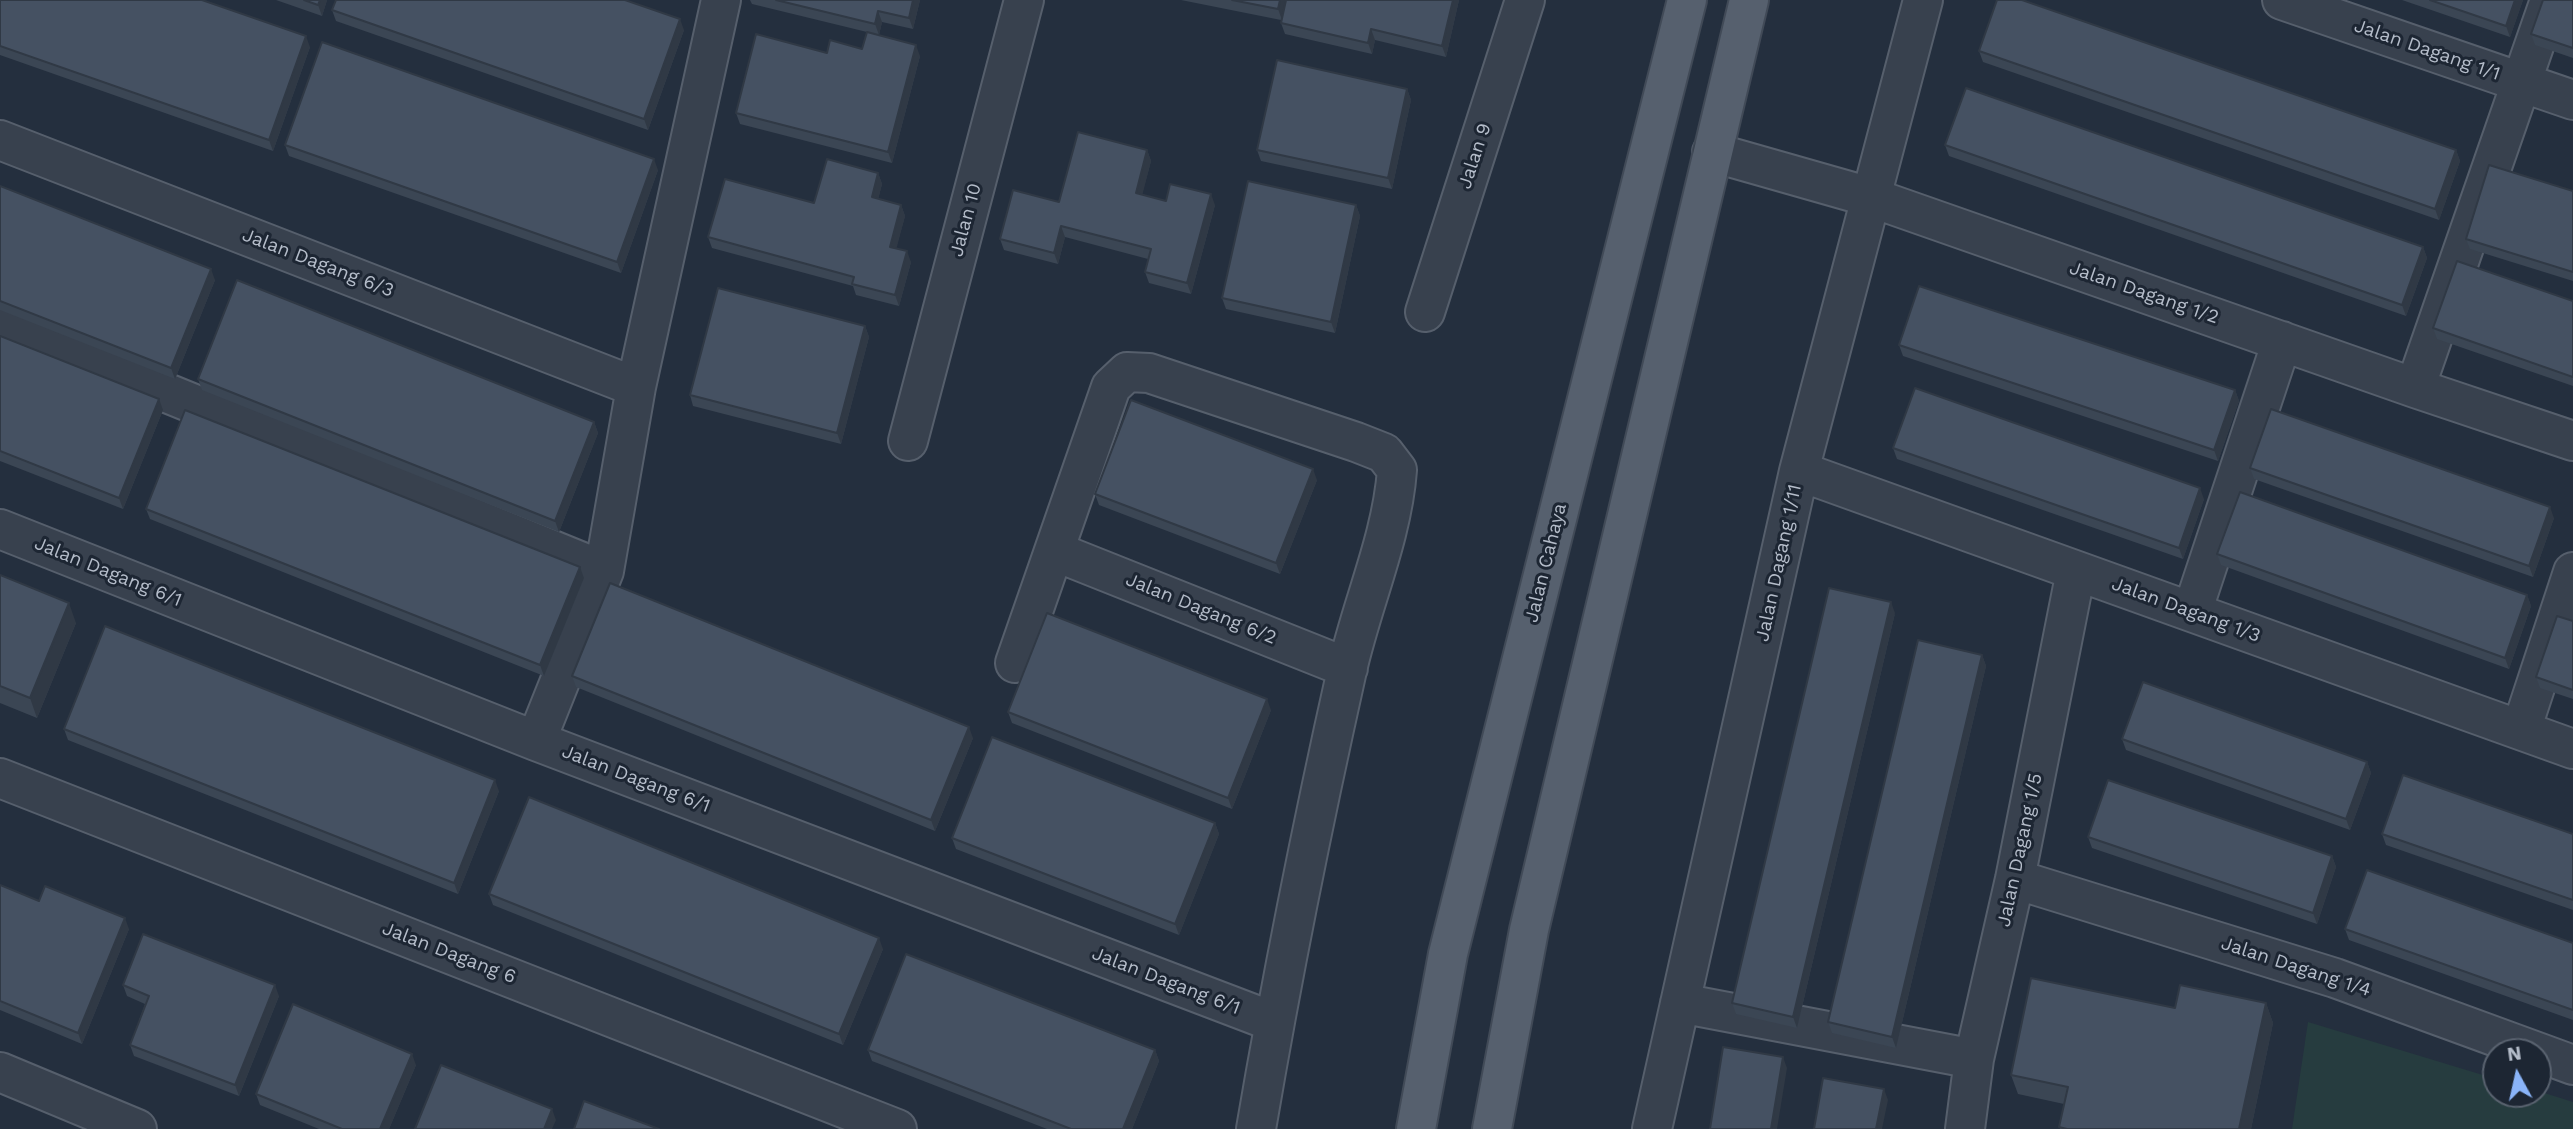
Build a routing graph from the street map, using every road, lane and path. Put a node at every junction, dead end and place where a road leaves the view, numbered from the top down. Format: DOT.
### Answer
graph roads {
  1 [pos="721,0"];
  2 [pos="1024,0"];
  3 [pos="1525,0"];
  4 [pos="1687,0"];
  5 [pos="1749,0"];
  6 [pos="1923,0"];
  7 [pos="2282,0"];
  8 [pos="2550,0"];
  9 [pos="2521,82"];
  10 [pos="2573,100"];
  11 [pos="0,140"];
  12 [pos="1712,152"];
  13 [pos="1870,197"];
  14 [pos="1425,313"];
  15 [pos="0,325"];
  16 [pos="2282,341"];
  17 [pos="636,387"];
  18 [pos="2415,388"];
  19 [pos="908,441"];
  20 [pos="2573,441"];
  21 [pos="1799,471"];
  22 [pos="0,529"];
  23 [pos="1054,551"];
  24 [pos="604,571"];
  25 [pos="2076,571"];
  26 [pos="2573,572"];
  27 [pos="2192,612"];
  28 [pos="1015,663"];
  29 [pos="1348,668"];
  30 [pos="2521,730"];
  31 [pos="537,741"];
  32 [pos="2573,749"];
  33 [pos="0,778"];
  34 [pos="2015,879"];
  35 [pos="1681,1003"];
  36 [pos="1274,1022"];
  37 [pos="1975,1059"];
  38 [pos="2573,1065"];
  39 [pos="0,1072"];
  40 [pos="61,1115"];
  41 [pos="137,1129"];
  42 [pos="897,1129"];
  43 [pos="1256,1129"];
  44 [pos="1416,1129"];
  45 [pos="1492,1129"];
  46 [pos="1652,1129"];
  47 [pos="1965,1129"];
  1 -- 17 [label="street"];
  2 -- 19 [label="street, Jalan 10"];
  3 -- 14 [label="street, Jalan 9"];
  4 -- 44 [label="main road, Jalan Cahaya"];
  5 -- 12 [label="main road"];
  6 -- 13 [label="street, Jalan Dagang 1/11"];
  7 -- 9 [label="street, Jalan Dagang 1/1"];
  8 -- 9 [label="street"];
  9 -- 10 [label="street, Jalan Dagang 1/1"];
  9 -- 18 [label="street"];
  11 -- 17 [label="street, Jalan Dagang 6/3"];
  12 -- 13 [label="street, Jalan Dagang 1/2"];
  12 -- 45 [label="main road"];
  13 -- 16 [label="street, Jalan Dagang 1/2"];
  13 -- 21 [label="street, Jalan Dagang 1/11"];
  15 -- 24 [label="street"];
  16 -- 18 [label="street, Jalan Dagang 1/2"];
  16 -- 27 [label="street"];
  17 -- 24 [label="street"];
  18 -- 20 [label="street, Jalan Dagang 1/2"];
  21 -- 25 [label="street, Jalan Dagang 1/3"];
  21 -- 35 [label="street, Jalan Dagang 1/11"];
  22 -- 31 [label="street, Jalan Dagang 6/1"];
  23 -- 28 [label="street"];
  23 -- 29 [label="street, Jalan Dagang 6/2"];
  23 -- 29 [label="street"];
  24 -- 31 [label="street"];
  25 -- 27 [label="street, Jalan Dagang 1/3"];
  25 -- 34 [label="street, Jalan Dagang 1/5"];
  26 -- 30 [label="street"];
  27 -- 30 [label="street, Jalan Dagang 1/3"];
  29 -- 36 [label="street"];
  30 -- 32 [label="street, Jalan Dagang 1/3"];
  31 -- 36 [label="street, Jalan Dagang 6/1"];
  33 -- 42 [label="street, Jalan Dagang 6"];
  34 -- 37 [label="street, Jalan Dagang 1/5"];
  34 -- 38 [label="street, Jalan Dagang 1/4"];
  35 -- 37 [label="street"];
  35 -- 46 [label="street, Jalan Dagang 1/11"];
  36 -- 43 [label="street"];
  37 -- 47 [label="street, Jalan Dagang 1/5"];
  39 -- 40 [label="street"];
  40 -- 41 [label="street"];
}
